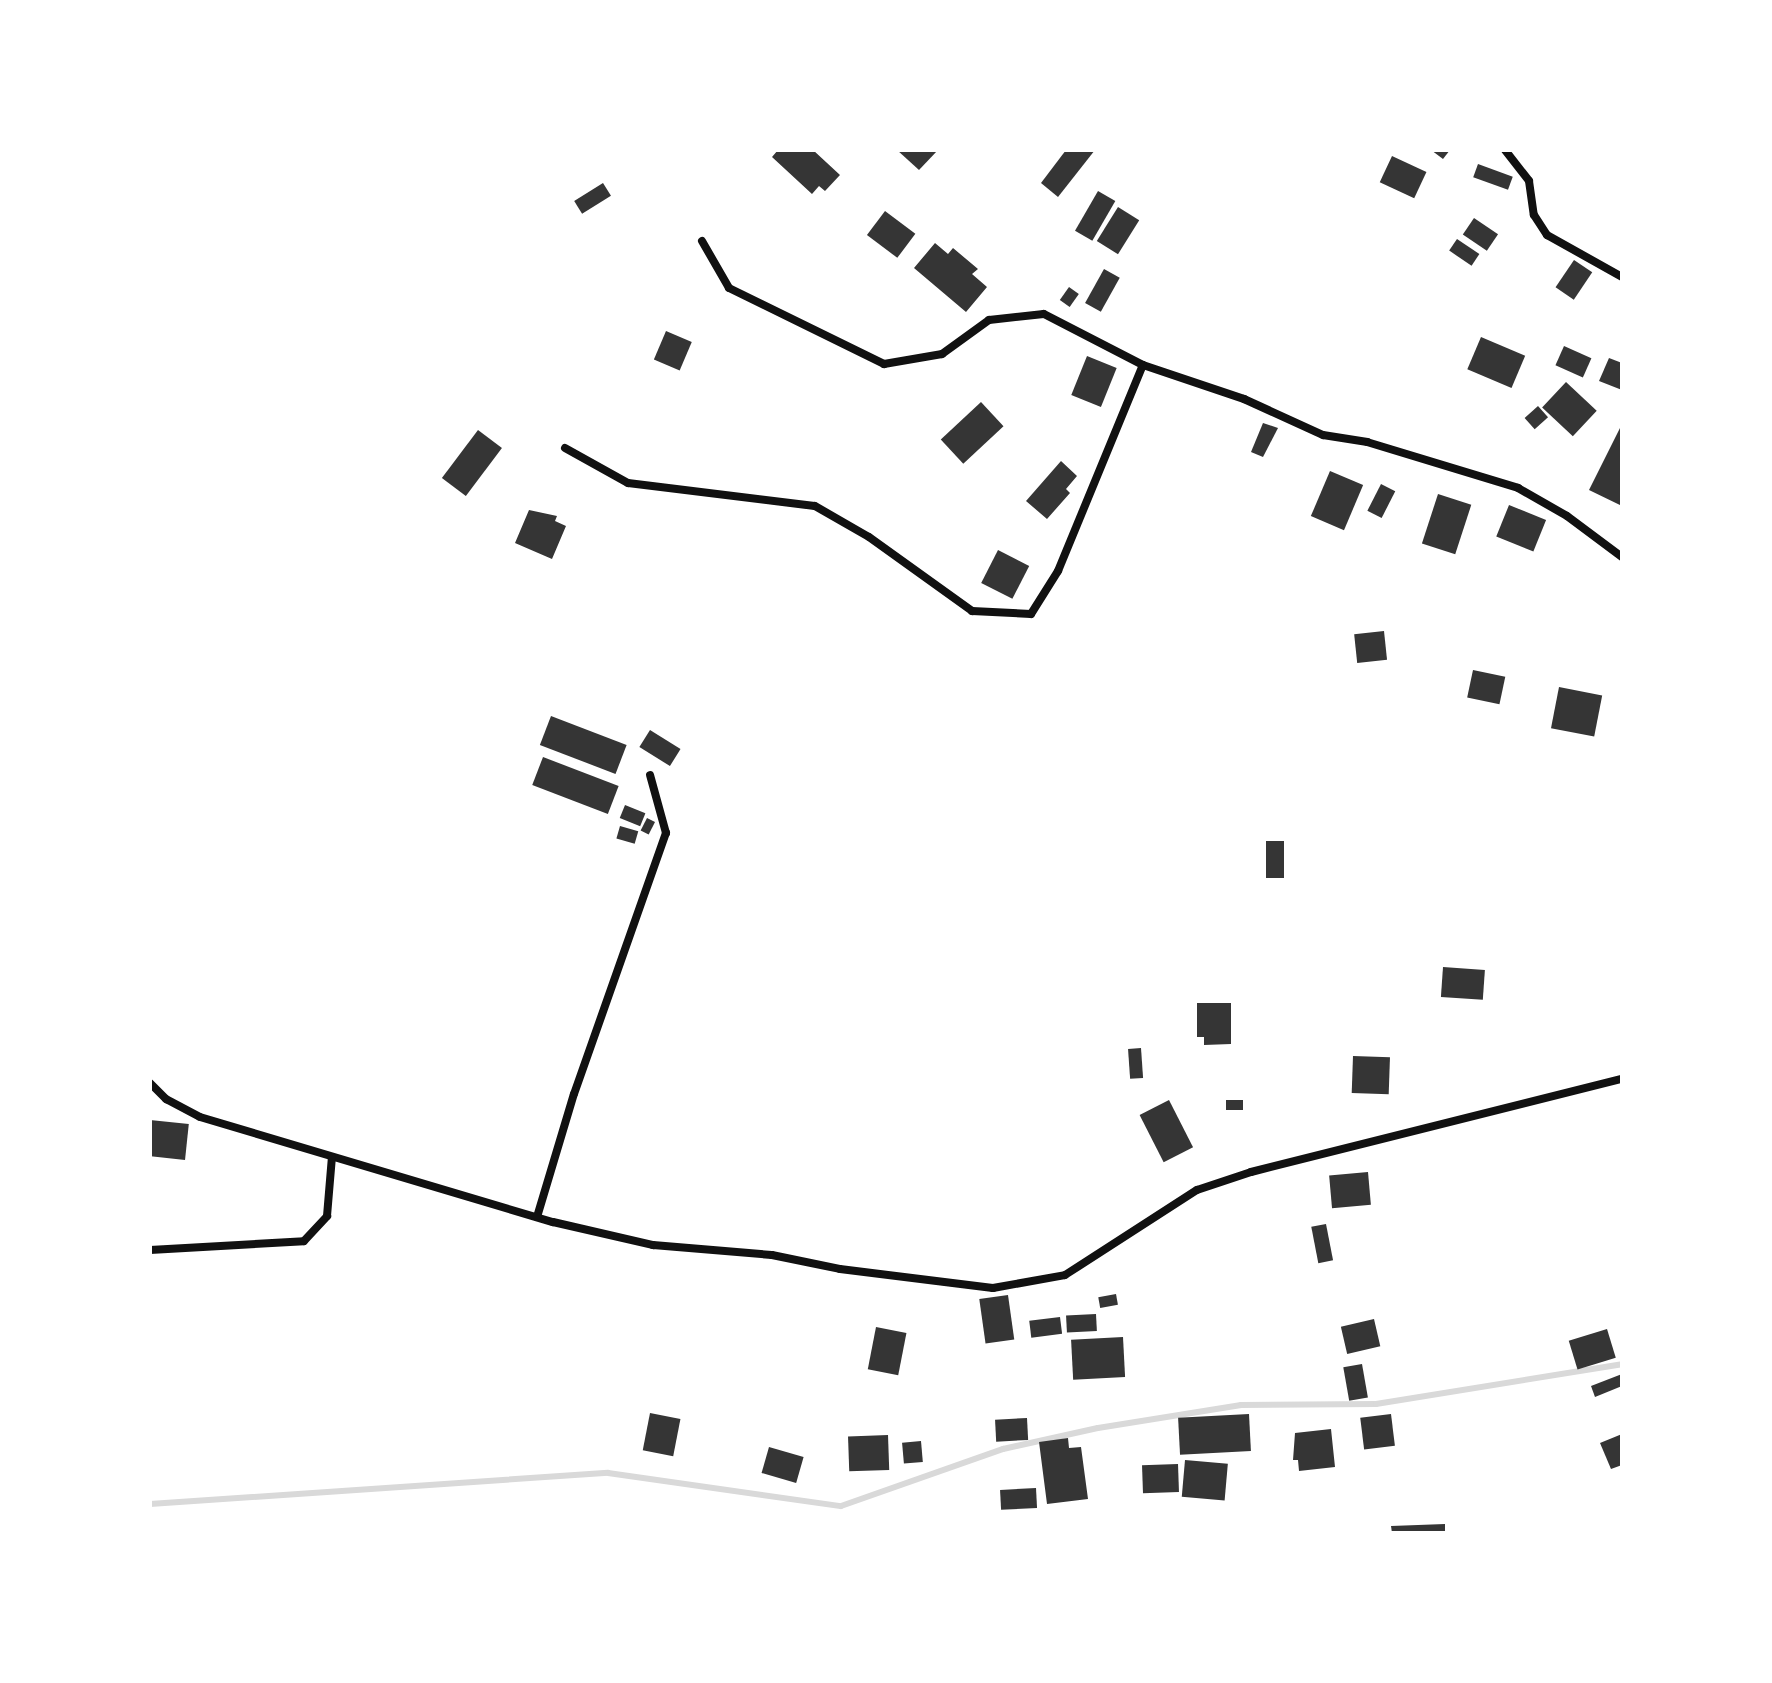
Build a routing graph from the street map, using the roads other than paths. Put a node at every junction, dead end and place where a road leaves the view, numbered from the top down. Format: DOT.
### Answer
graph roads {
  1 [pos="1505,150"];
  2 [pos="702,241"];
  3 [pos="1622,277"];
  4 [pos="1143,365"];
  5 [pos="565,448"];
  6 [pos="1622,557"];
  7 [pos="650,775"];
  8 [pos="1622,1079"];
  9 [pos="150,1083"];
  10 [pos="332,1157"];
  11 [pos="537,1217"];
  12 [pos="150,1250"];
  1 -- 3 [label="street"];
  2 -- 4 [label="street"];
  4 -- 5 [label="street"];
  4 -- 6 [label="street"];
  7 -- 11 [label="street"];
  8 -- 11 [label="street"];
  9 -- 10 [label="street"];
  10 -- 11 [label="street"];
  10 -- 12 [label="street"];
}
